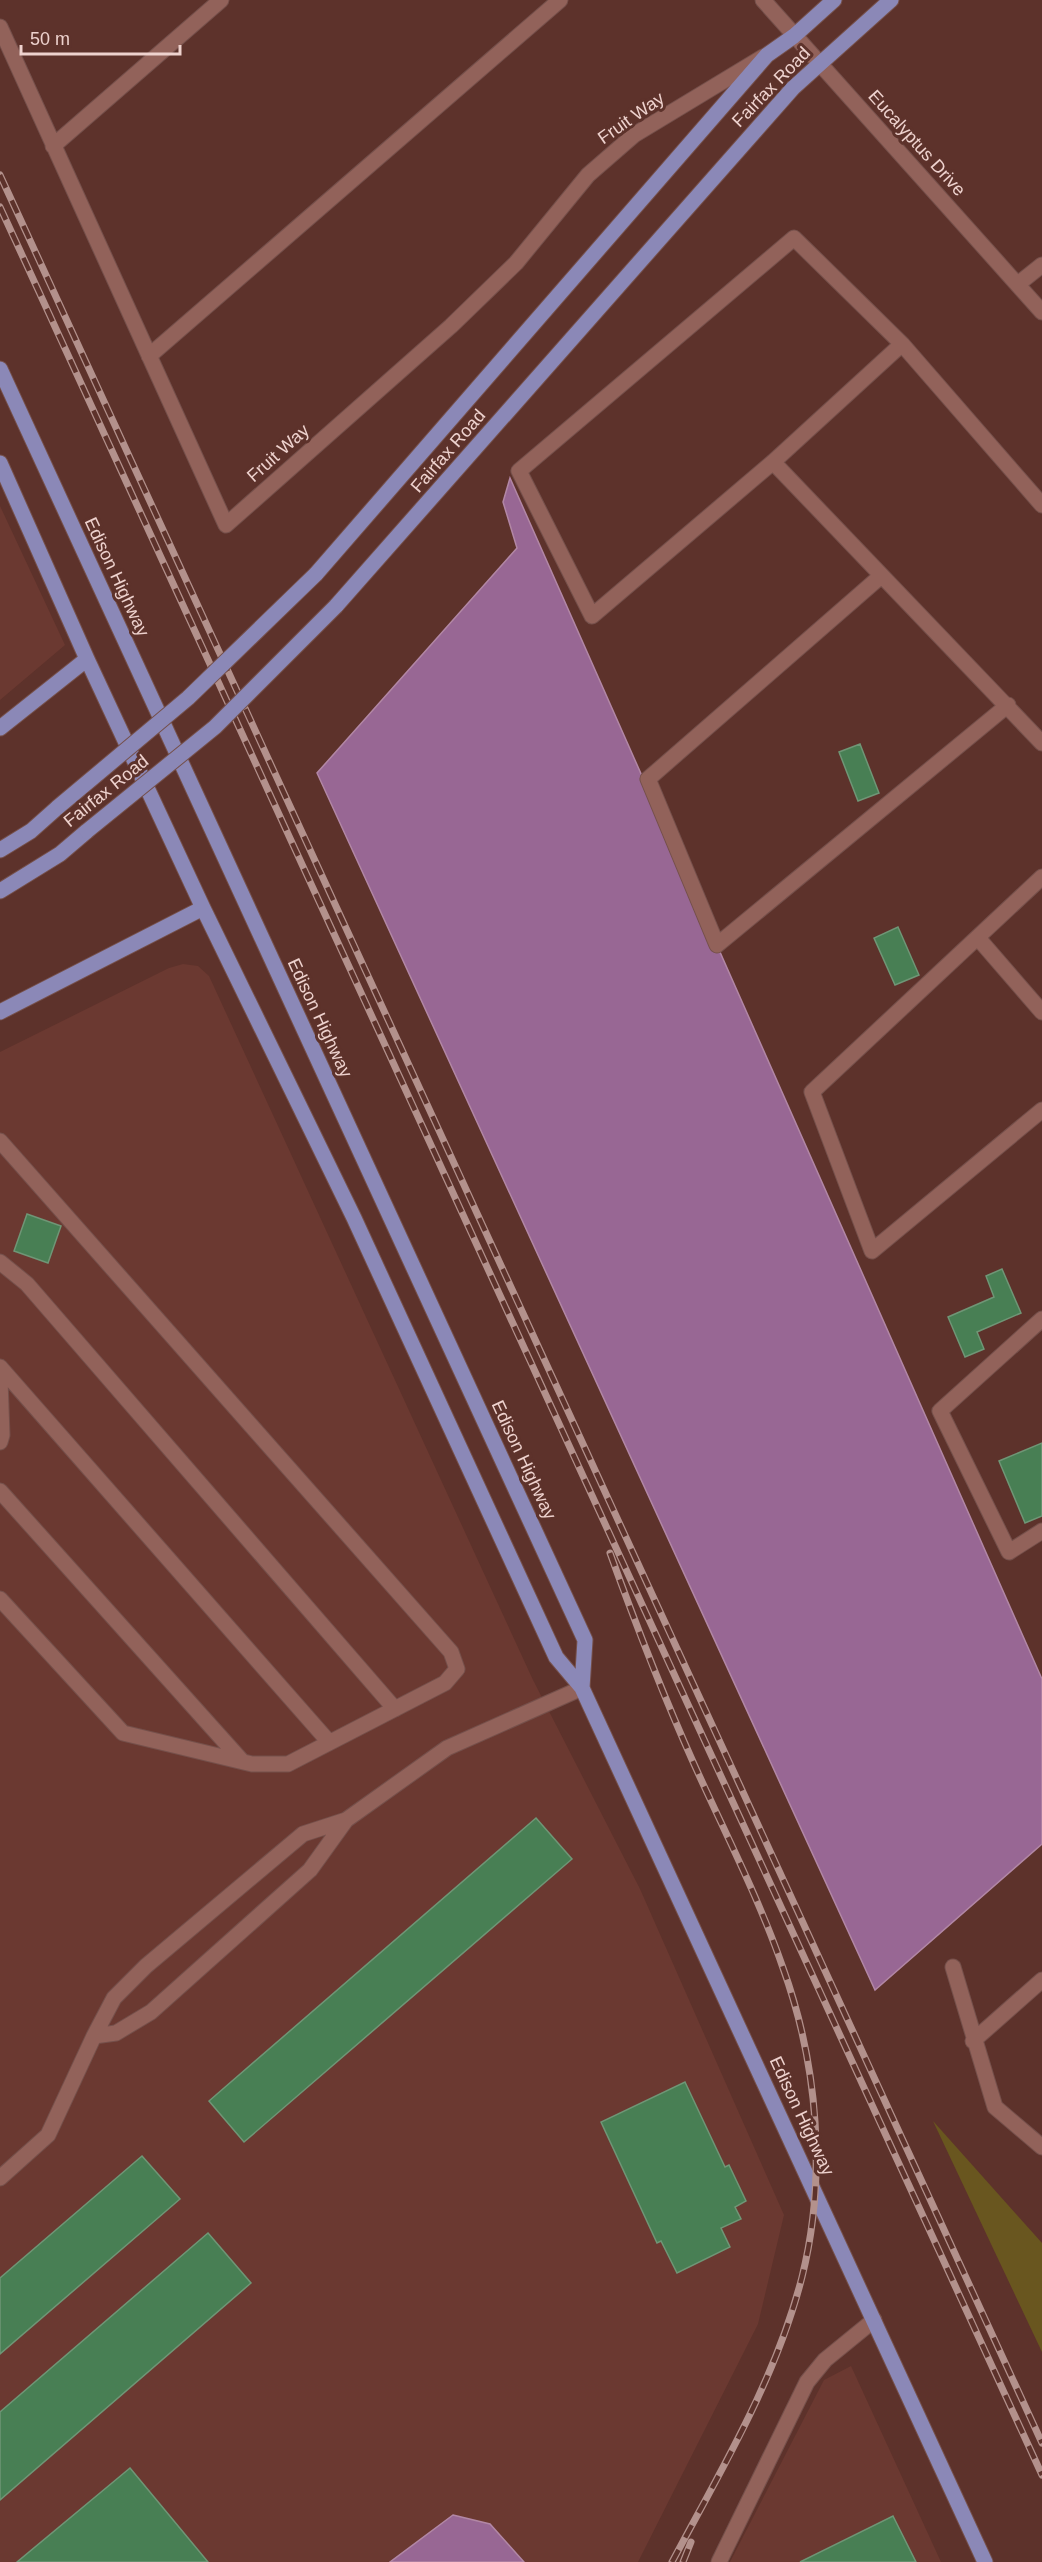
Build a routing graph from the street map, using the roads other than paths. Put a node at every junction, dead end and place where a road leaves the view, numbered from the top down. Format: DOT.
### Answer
graph roads {
  1 [pos="221,0"];
  2 [pos="560,0"];
  3 [pos="763,0"];
  4 [pos="834,0"];
  5 [pos="891,0"];
  6 [pos="0,27"];
  7 [pos="794,36"];
  8 [pos="767,55"];
  9 [pos="819,64"];
  10 [pos="53,146"];
  11 [pos="1042,264"];
  12 [pos="1018,284"];
  13 [pos="1042,312"];
  14 [pos="902,344"];
  15 [pos="149,356"];
  16 [pos="0,369"];
  17 [pos="774,462"];
  18 [pos="0,463"];
  19 [pos="1042,505"];
  20 [pos="881,576"];
  21 [pos="87,659"];
  22 [pos="1008,705"];
  23 [pos="0,728"];
  24 [pos="1042,744"];
  25 [pos="0,850"];
  26 [pos="1042,877"];
  27 [pos="0,891"];
  28 [pos="202,908"];
  29 [pos="978,938"];
  30 [pos="0,1012"];
  31 [pos="1042,1012"];
  32 [pos="1042,1110"];
  33 [pos="0,1141"];
  34 [pos="0,1262"];
  35 [pos="1042,1319"];
  36 [pos="0,1367"];
  37 [pos="0,1379"];
  38 [pos="0,1442"];
  39 [pos="0,1491"];
  40 [pos="1042,1531"];
  41 [pos="0,1599"];
  42 [pos="582,1688"];
  43 [pos="395,1709"];
  44 [pos="329,1742"];
  45 [pos="243,1762"];
  46 [pos="346,1820"];
  47 [pos="953,1967"];
  48 [pos="1042,1980"];
  49 [pos="94,2036"];
  50 [pos="973,2041"];
  51 [pos="1042,2147"];
  52 [pos="0,2178"];
  53 [pos="874,2320"];
  54 [pos="719,2562"];
  55 [pos="985,2562"];
  1 -- 10 [label="street"];
  2 -- 15 [label="street"];
  3 -- 7 [label="street, Eucalyptus Drive"];
  4 -- 7 [label="main road, Fairfax Road"];
  5 -- 9 [label="main road, Fairfax Road"];
  6 -- 10 [label="street, Fruit Way"];
  7 -- 8 [label="main road, Fairfax Road"];
  7 -- 9 [label="street, Eucalyptus Drive"];
  8 -- 15 [label="street, Fruit Way"];
  8 -- 25 [label="main road, Fairfax Road, bridge"];
  9 -- 12 [label="street, Eucalyptus Drive"];
  9 -- 27 [label="main road, Fairfax Road, bridge"];
  10 -- 15 [label="street, Fruit Way"];
  11 -- 12 [label="street"];
  12 -- 13 [label="street, Eucalyptus Drive"];
  14 -- 17 [label="street"];
  14 -- 17 [label="street"];
  14 -- 19 [label="street"];
  16 -- 42 [label="main road, Edison Highway"];
  17 -- 20 [label="street"];
  18 -- 21 [label="main road, Edison Highway"];
  20 -- 22 [label="street"];
  20 -- 22 [label="street"];
  21 -- 23 [label="main road"];
  21 -- 28 [label="main road, Edison Highway"];
  22 -- 24 [label="street"];
  26 -- 29 [label="street"];
  28 -- 30 [label="main road"];
  28 -- 42 [label="main road, Edison Highway"];
  29 -- 31 [label="street"];
  29 -- 32 [label="street"];
  33 -- 43 [label="street"];
  34 -- 43 [label="street"];
  35 -- 40 [label="street"];
  36 -- 44 [label="street"];
  37 -- 38 [label="street"];
  39 -- 45 [label="street"];
  41 -- 45 [label="street"];
  42 -- 46 [label="street"];
  42 -- 53 [label="main road, Edison Highway"];
  43 -- 44 [label="street"];
  44 -- 45 [label="street"];
  46 -- 49 [label="street"];
  46 -- 49 [label="street"];
  47 -- 50 [label="street"];
  48 -- 50 [label="street"];
  49 -- 52 [label="street"];
  50 -- 51 [label="street"];
  53 -- 54 [label="street"];
  53 -- 55 [label="main road, Edison Highway"];
}
